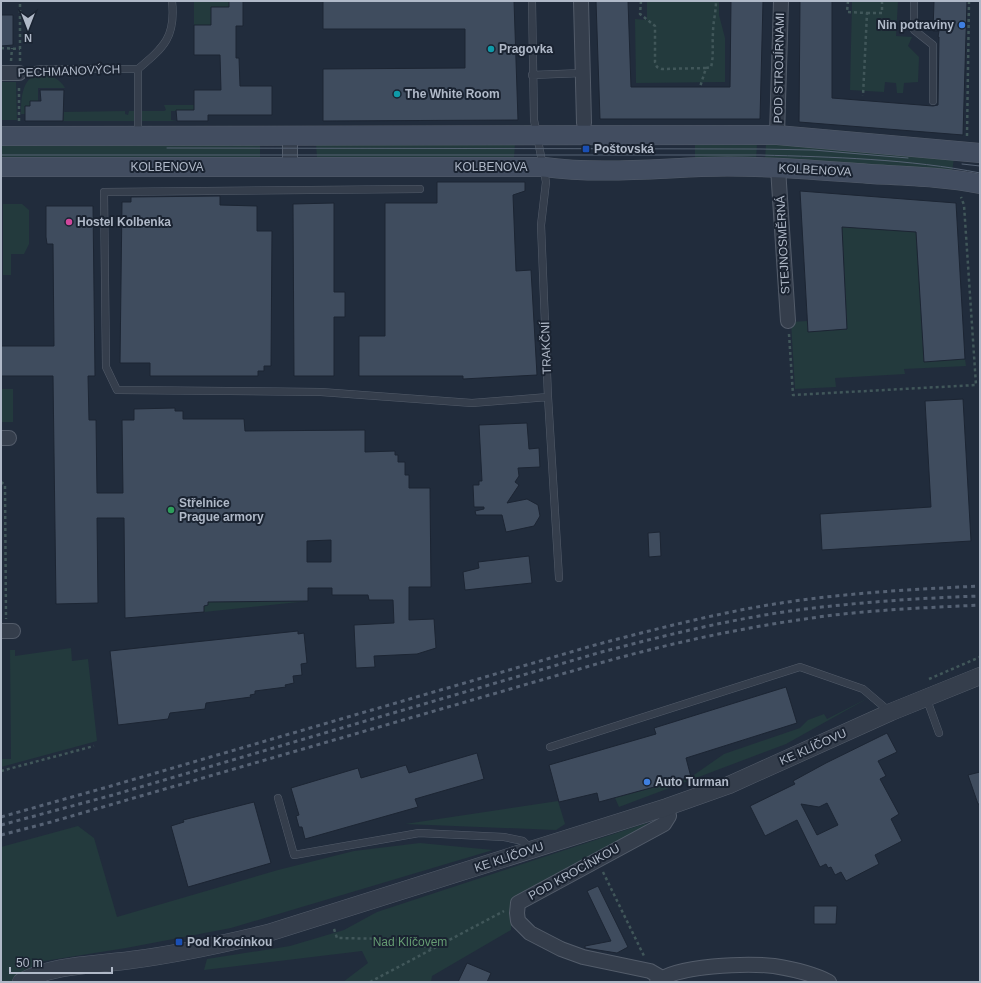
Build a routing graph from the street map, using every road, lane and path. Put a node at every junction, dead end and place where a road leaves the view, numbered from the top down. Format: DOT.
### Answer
graph roads {
  1 [pos="20,1"];
  2 [pos="172,1"];
  3 [pos="532,1"];
  4 [pos="581,1"];
  5 [pos="641,1"];
  6 [pos="716,1"];
  7 [pos="781,1"];
  8 [pos="848,1"];
  9 [pos="882,1"];
  10 [pos="914,1"];
  11 [pos="969,1"];
  12 [pos="867,13"];
  13 [pos="1,48"];
  14 [pos="12,48"];
  15 [pos="20,49"];
  16 [pos="4,67"];
  17 [pos="706,68"];
  18 [pos="138,69"];
  19 [pos="19,73"];
  20 [pos="583,73"];
  21 [pos="532,75"];
  22 [pos="700,87"];
  23 [pos="864,96"];
  24 [pos="933,101"];
  25 [pos="584,123"];
  26 [pos="19,125"];
  27 [pos="535,128"];
  28 [pos="777,135"];
  29 [pos="1,136"];
  30 [pos="138,136"];
  31 [pos="290,136"];
  32 [pos="967,139"];
  33 [pos="980,153"];
  34 [pos="290,166"];
  35 [pos="1,167"];
  36 [pos="544,167"];
  37 [pos="778,168"];
  38 [pos="980,184"];
  39 [pos="420,189"];
  40 [pos="964,205"];
  41 [pos="788,321"];
  42 [pos="548,398"];
  43 [pos="1,482"];
  44 [pos="559,578"];
  45 [pos="7,631"];
  46 [pos="980,676"];
  47 [pos="926,697"];
  48 [pos="890,712"];
  49 [pos="939,733"];
  50 [pos="94,746"];
  51 [pos="550,746"];
  52 [pos="1,771"];
  53 [pos="278,798"];
  54 [pos="667,807"];
  55 [pos="533,850"];
  56 [pos="596,859"];
  57 [pos="518,903"];
  58 [pos="334,930"];
  59 [pos="433,948"];
  60 [pos="657,977"];
  61 [pos="21,982"];
  62 [pos="370,982"];
  63 [pos="829,982"];
  1 -- 15 [label="path"];
  2 -- 18 [label="lane"];
  3 -- 21 [label="lane, TRAKČNÍ"];
  4 -- 20 [label="street"];
  5 -- 17 [label="path"];
  6 -- 17 [label="path"];
  7 -- 28 [label="street, POD STROJÍRNAMI"];
  8 -- 12 [label="path"];
  9 -- 12 [label="path"];
  10 -- 24 [label="lane"];
  11 -- 32 [label="path"];
  12 -- 23 [label="path"];
  13 -- 14 [label="path"];
  14 -- 15 [label="path"];
  14 -- 16 [label="path"];
  15 -- 19 [label="path"];
  16 -- 19 [label="street, PECHMANOVÝCH"];
  17 -- 22 [label="path"];
  18 -- 19 [label="lane, PECHMANOVÝCH"];
  18 -- 30 [label="lane"];
  19 -- 26 [label="path"];
  20 -- 21 [label="lane"];
  20 -- 25 [label="street"];
  21 -- 27 [label="lane, TRAKČNÍ"];
  27 -- 28 [label="main road"];
  27 -- 31 [label="main road"];
  27 -- 36 [label="lane, TRAKČNÍ"];
  28 -- 33 [label="main road"];
  29 -- 30 [label="main road"];
  30 -- 31 [label="main road"];
  31 -- 34 [label="street"];
  34 -- 35 [label="main road, KOLBENOVA"];
  34 -- 36 [label="main road, KOLBENOVA"];
  36 -- 37 [label="main road, KOLBENOVA"];
  36 -- 42 [label="lane, TRAKČNÍ"];
  37 -- 38 [label="main road, KOLBENOVA"];
  37 -- 41 [label="street, STEJNOSMĚRNÁ"];
  39 -- 42 [label="lane"];
  40 -- 41 [label="path"];
  42 -- 44 [label="lane, TRAKČNÍ"];
  43 -- 45 [label="path"];
  46 -- 47 [label="street, KE KLÍČOVU"];
  47 -- 48 [label="street, KE KLÍČOVU"];
  47 -- 49 [label="lane"];
  48 -- 51 [label="lane"];
  48 -- 54 [label="street, KE KLÍČOVU"];
  50 -- 52 [label="path"];
  53 -- 55 [label="lane"];
  54 -- 55 [label="street, KE KLÍČOVU"];
  54 -- 56 [label="street, POD KROCÍNKOU"];
  55 -- 61 [label="street, KE KLÍČOVU"];
  56 -- 57 [label="street, POD KROCÍNKOU"];
  56 -- 60 [label="path"];
  57 -- 59 [label="path"];
  57 -- 60 [label="street, POD KROCÍNKOU"];
  58 -- 59 [label="path"];
  59 -- 62 [label="path"];
  60 -- 63 [label="street, POD KROCÍNKOU"];
}
